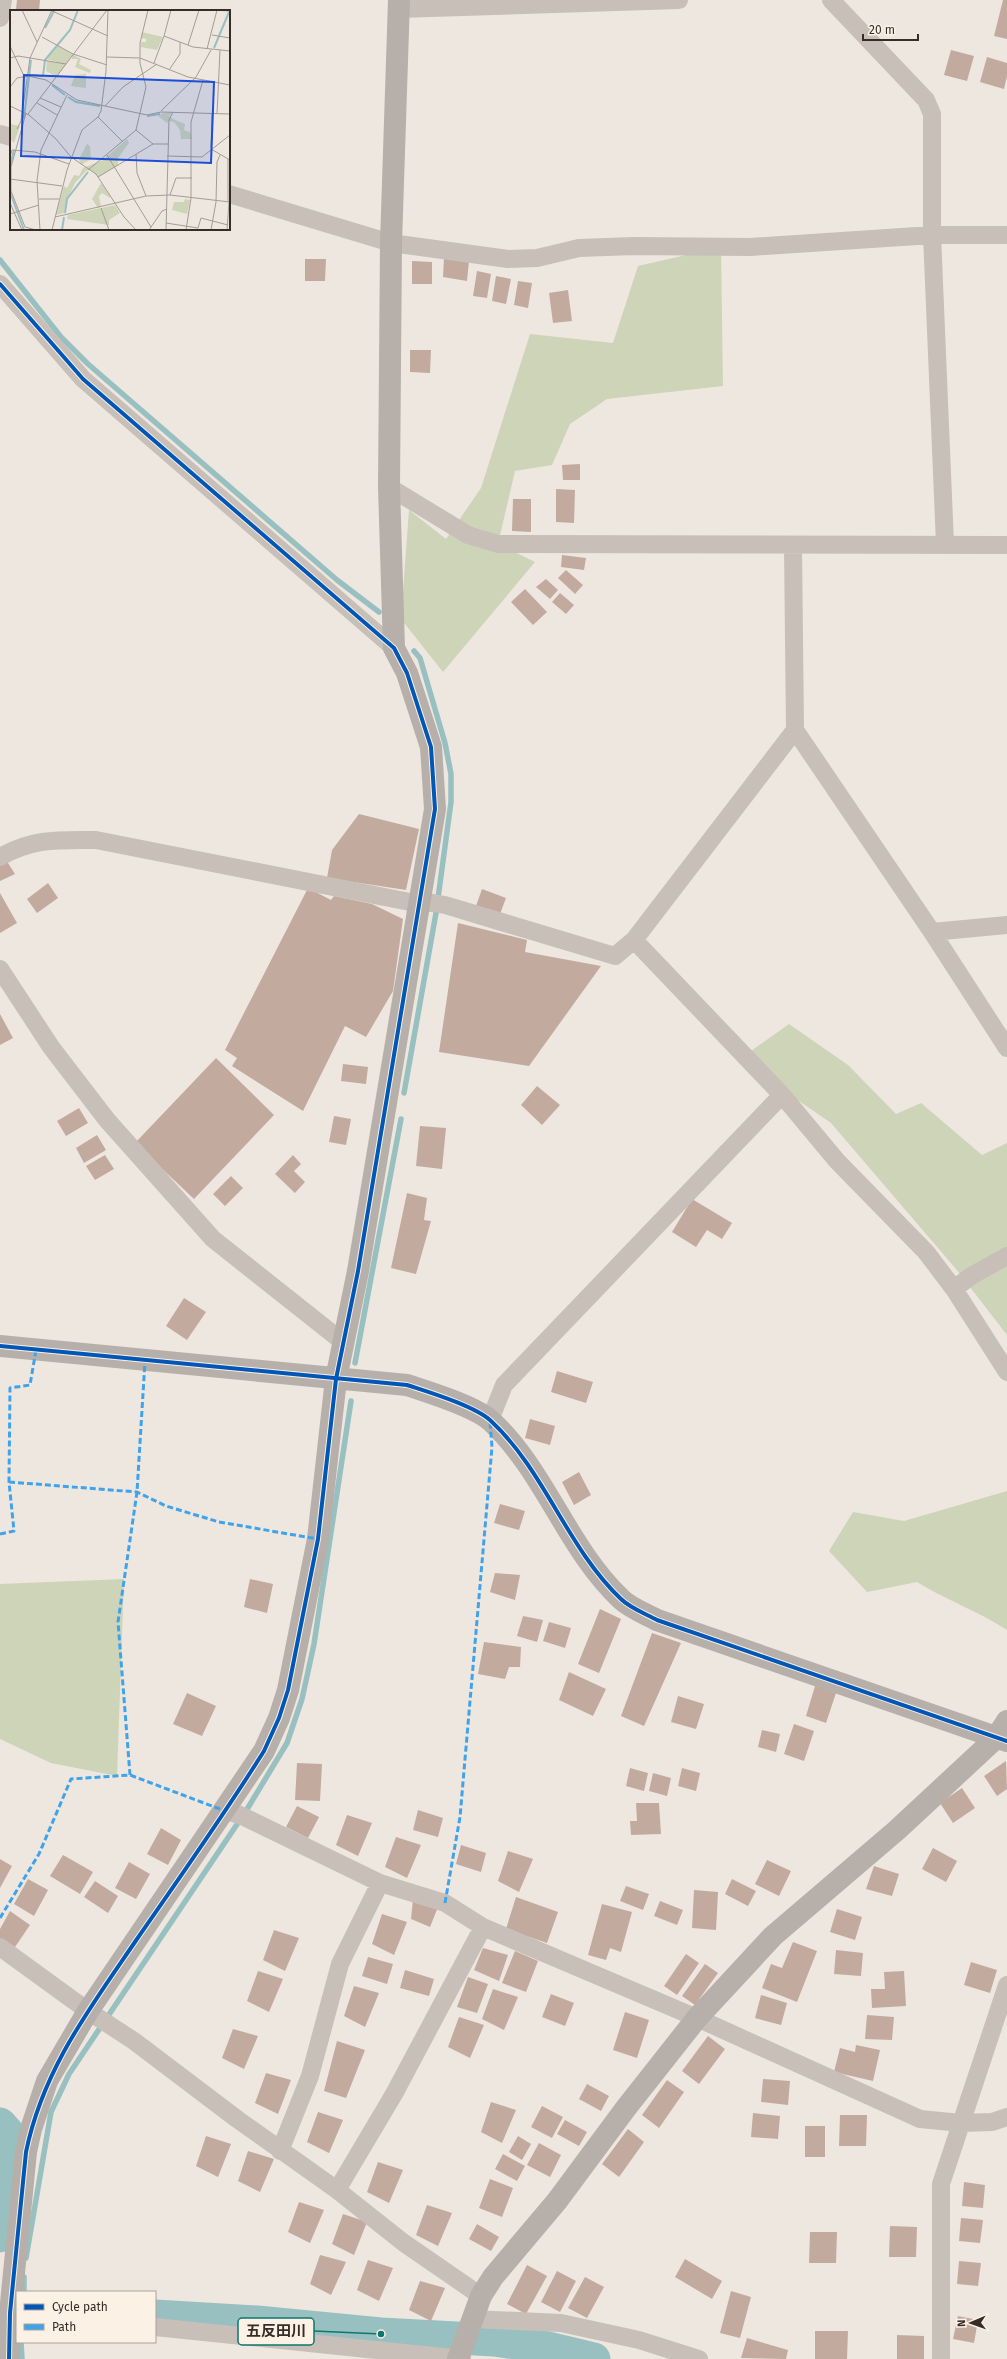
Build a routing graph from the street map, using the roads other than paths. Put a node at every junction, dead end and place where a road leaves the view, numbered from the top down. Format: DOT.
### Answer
graph roads {
  1 [pos="3,0"];
  2 [pos="679,0"];
  3 [pos="832,0"];
  4 [pos="399,4"];
  5 [pos="0,18"];
  6 [pos="0,134"];
  7 [pos="10,137"];
  8 [pos="230,194"];
  9 [pos="932,235"];
  10 [pos="1007,235"];
  11 [pos="391,243"];
  12 [pos="0,284"];
  13 [pos="389,487"];
  14 [pos="945,544"];
  15 [pos="1007,545"];
  16 [pos="793,546"];
  17 [pos="394,648"];
  18 [pos="795,730"];
  19 [pos="0,857"];
  20 [pos="431,904"];
  21 [pos="1007,925"];
  22 [pos="932,932"];
  23 [pos="634,940"];
  24 [pos="0,969"];
  25 [pos="1007,1048"];
  26 [pos="782,1095"];
  27 [pos="1007,1256"];
  28 [pos="954,1289"];
  29 [pos="343,1342"];
  30 [pos="0,1346"];
  31 [pos="1007,1372"];
  32 [pos="336,1379"];
  33 [pos="490,1420"];
  34 [pos="1003,1733"];
  35 [pos="238,1816"];
  36 [pos="380,1883"];
  37 [pos="483,1927"];
  38 [pos="0,1947"];
  39 [pos="1007,1985"];
  40 [pos="99,2017"];
  41 [pos="697,2018"];
  42 [pos="1007,2117"];
  43 [pos="961,2123"];
  44 [pos="280,2151"];
  45 [pos="337,2190"];
  46 [pos="481,2296"];
  47 [pos="9,2307"];
  48 [pos="471,2322"];
  49 [pos="156,2327"];
  50 [pos="459,2357"];
  51 [pos="8,2358"];
  52 [pos="699,2359"];
  53 [pos="941,2359"];
  1 -- 5 [label="street"];
  2 -- 4 [label="street"];
  3 -- 9 [label="street"];
  4 -- 11 [label="street"];
  6 -- 7 [label="street"];
  8 -- 11 [label="street"];
  9 -- 10 [label="street"];
  9 -- 11 [label="street"];
  9 -- 14 [label="street"];
  11 -- 13 [label="street"];
  12 -- 17 [label="street"];
  13 -- 16 [label="street"];
  13 -- 17 [label="street"];
  14 -- 15 [label="street"];
  14 -- 16 [label="street"];
  16 -- 18 [label="street"];
  17 -- 20 [label="street"];
  18 -- 22 [label="street"];
  18 -- 23 [label="street"];
  19 -- 20 [label="street"];
  20 -- 23 [label="street"];
  20 -- 29 [label="street"];
  21 -- 22 [label="street"];
  22 -- 25 [label="street"];
  23 -- 26 [label="street"];
  24 -- 29 [label="street"];
  26 -- 28 [label="street"];
  26 -- 33 [label="street"];
  27 -- 28 [label="street"];
  28 -- 31 [label="street"];
  29 -- 32 [label="street"];
  30 -- 32 [label="street"];
  32 -- 33 [label="street"];
  32 -- 35 [label="street"];
  33 -- 34 [label="street"];
  34 -- 41 [label="street"];
  35 -- 36 [label="street"];
  35 -- 40 [label="street"];
  36 -- 37 [label="street"];
  36 -- 44 [label="street"];
  37 -- 41 [label="street"];
  37 -- 45 [label="street"];
  38 -- 40 [label="street"];
  39 -- 43 [label="street"];
  40 -- 44 [label="street"];
  40 -- 47 [label="street"];
  41 -- 43 [label="street"];
  41 -- 46 [label="street"];
  42 -- 43 [label="street"];
  43 -- 53 [label="street"];
  44 -- 45 [label="street"];
  45 -- 46 [label="street"];
  46 -- 48 [label="street"];
  47 -- 51 [label="street"];
  48 -- 50 [label="street"];
  48 -- 52 [label="street"];
  49 -- 50 [label="street"];
}
